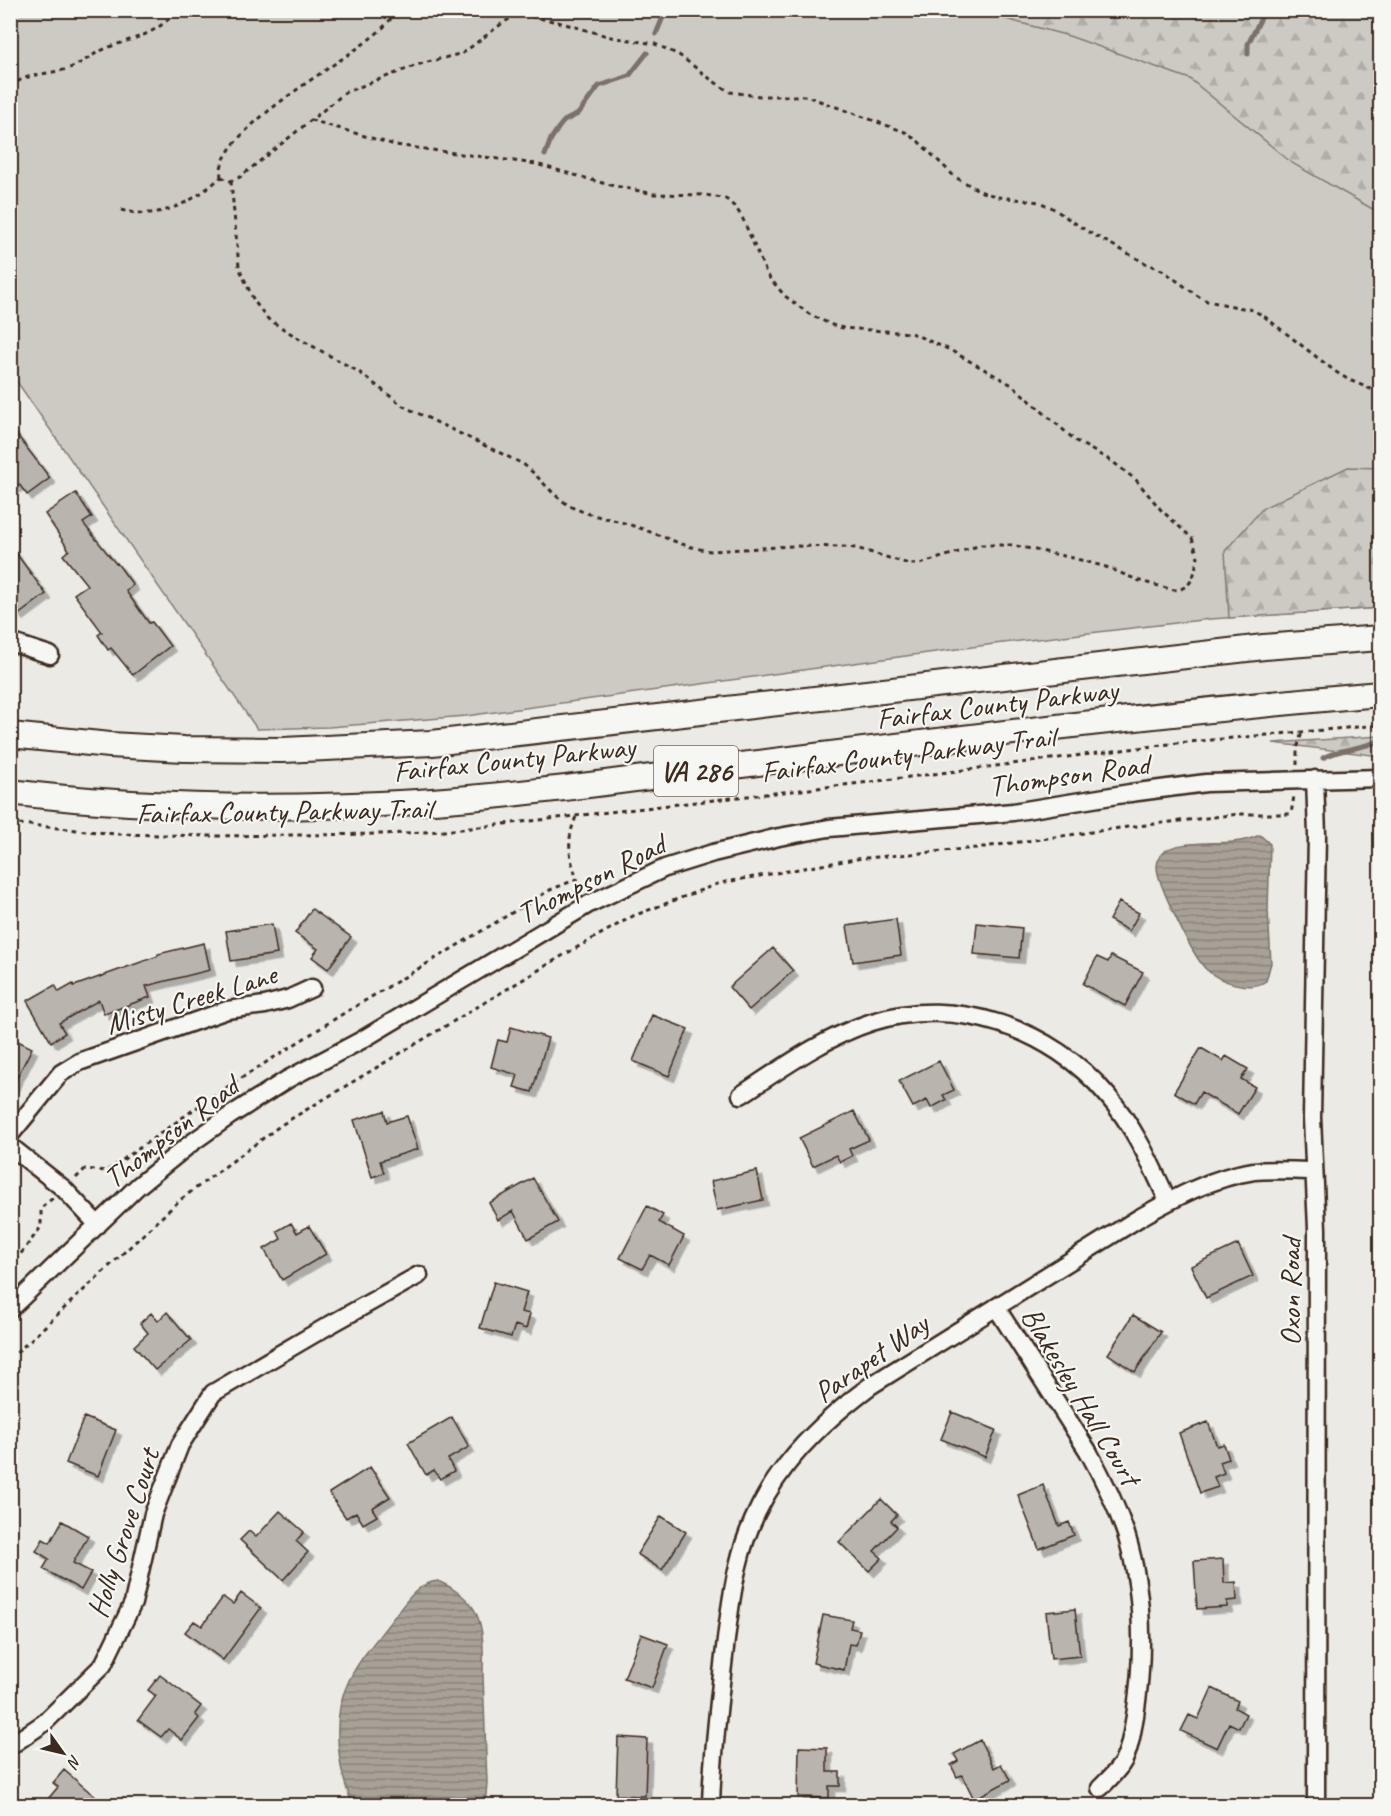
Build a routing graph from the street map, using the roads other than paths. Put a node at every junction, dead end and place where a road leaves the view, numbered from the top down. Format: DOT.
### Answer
graph roads {
  1 [pos="1380,638"];
  2 [pos="10,642"];
  3 [pos="50,655"];
  4 [pos="1380,694"];
  5 [pos="10,735"];
  6 [pos="1380,778"];
  7 [pos="1315,779"];
  8 [pos="10,792"];
  9 [pos="312,988"];
  10 [pos="741,1095"];
  11 [pos="10,1135"];
  12 [pos="10,1146"];
  13 [pos="1314,1171"];
  14 [pos="1168,1201"];
  15 [pos="98,1225"];
  16 [pos="419,1275"];
  17 [pos="996,1307"];
  18 [pos="10,1309"];
  19 [pos="10,1746"];
  20 [pos="1100,1788"];
  21 [pos="711,1806"];
  22 [pos="1316,1806"];
  1 -- 5 [label="highway, Fairfax County Parkway / VA 286"];
  2 -- 3 [label="street"];
  4 -- 8 [label="highway, Fairfax County Parkway / VA 286"];
  6 -- 7 [label="street, Thompson Road"];
  7 -- 13 [label="street, Oxon Road"];
  7 -- 15 [label="street, Thompson Road"];
  9 -- 11 [label="street, Misty Creek Lane"];
  10 -- 14 [label="street"];
  12 -- 15 [label="street"];
  13 -- 14 [label="street, Parapet Way"];
  13 -- 22 [label="street, Oxon Road"];
  14 -- 17 [label="street, Parapet Way"];
  15 -- 18 [label="street, Thompson Road"];
  16 -- 19 [label="street, Holly Grove Court"];
  17 -- 20 [label="street, Blakesley Hall Court"];
  17 -- 21 [label="street, Parapet Way"];
}
